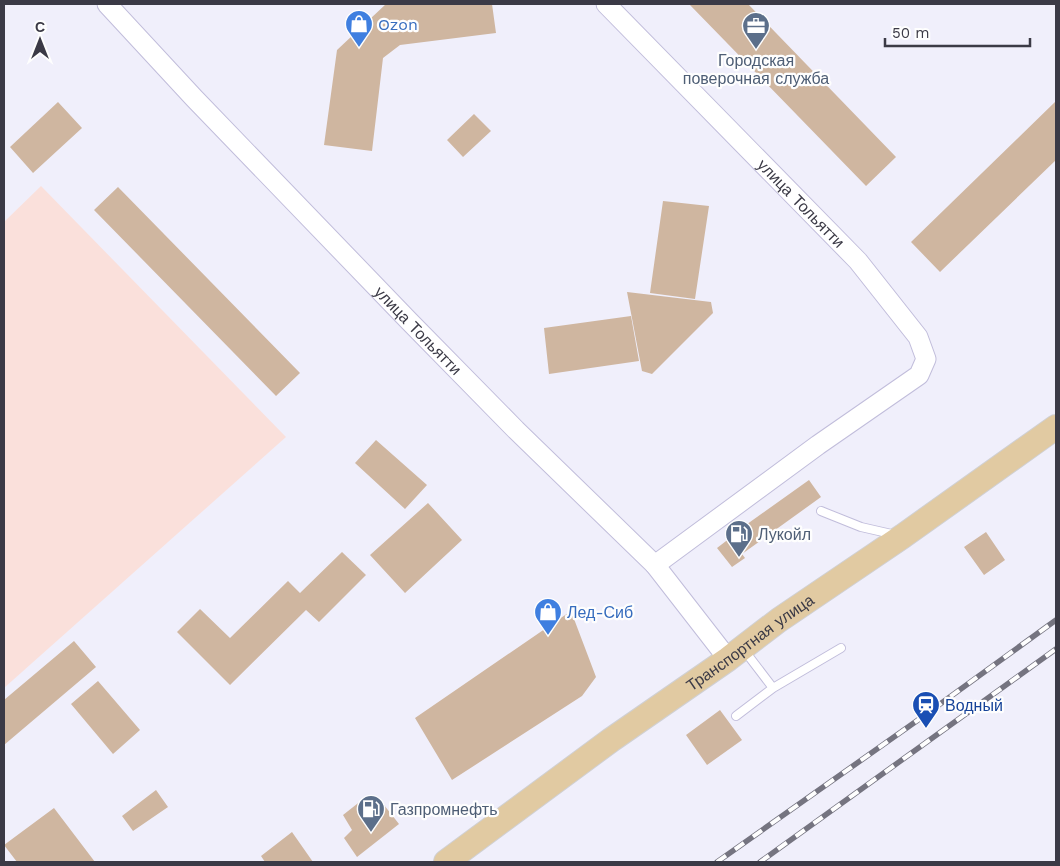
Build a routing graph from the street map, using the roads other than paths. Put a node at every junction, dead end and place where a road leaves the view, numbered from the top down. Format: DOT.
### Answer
graph roads {
  1 [pos="107,4"];
  2 [pos="606,4"];
  3 [pos="1056,427"];
  4 [pos="821,511"];
  5 [pos="903,536"];
  6 [pos="655,565"];
  7 [pos="841,648"];
  8 [pos="735,653"];
  9 [pos="773,688"];
  10 [pos="736,716"];
  11 [pos="446,862"];
  1 -- 6 [label="street, улица Тольятти"];
  2 -- 6 [label="street, улица Тольятти"];
  3 -- 5 [label="main road, Транспортная улица"];
  4 -- 5 [label="lane"];
  5 -- 8 [label="main road, Транспортная улица"];
  6 -- 8 [label="street, улица Тольятти"];
  7 -- 9 [label="lane"];
  8 -- 9 [label="lane"];
  8 -- 11 [label="main road, Транспортная улица"];
  9 -- 10 [label="lane"];
}
